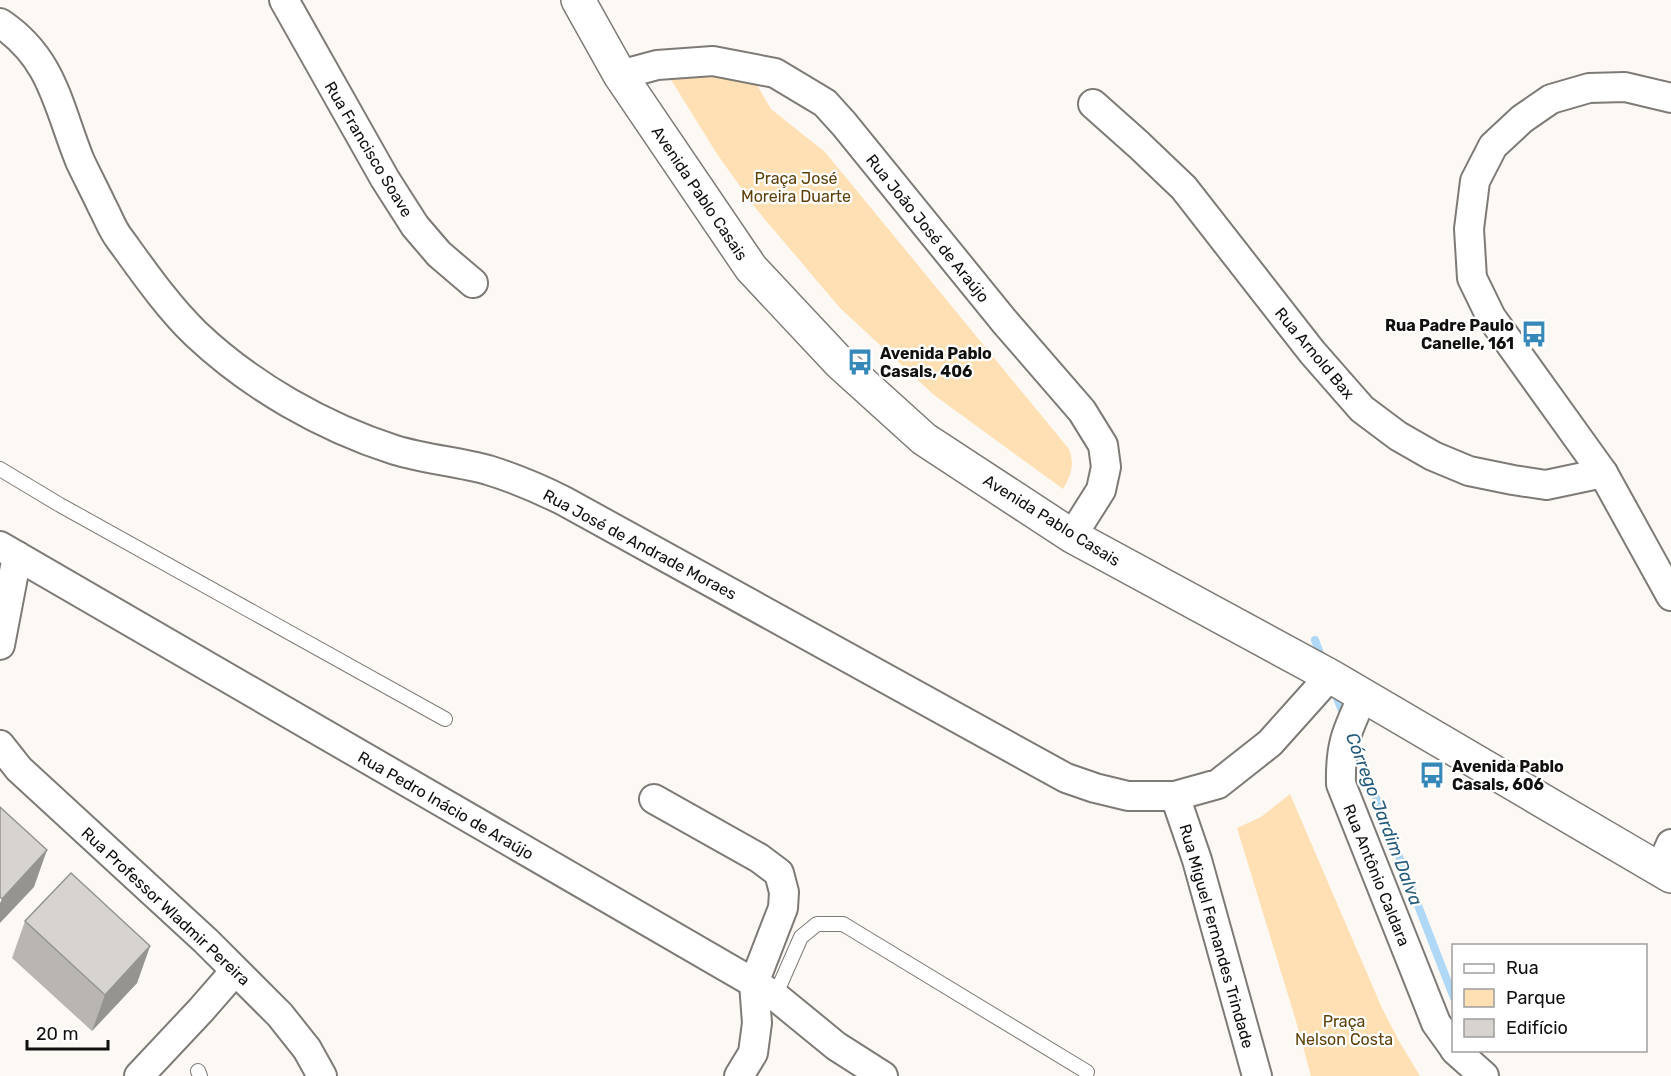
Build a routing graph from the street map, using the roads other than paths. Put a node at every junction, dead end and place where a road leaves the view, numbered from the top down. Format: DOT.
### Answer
graph roads {
  1 [pos="284,0"];
  2 [pos="578,0"];
  3 [pos="0,23"];
  4 [pos="620,75"];
  5 [pos="1671,98"];
  6 [pos="1093,104"];
  7 [pos="473,284"];
  8 [pos="0,469"];
  9 [pos="1603,473"];
  10 [pos="1072,536"];
  11 [pos="8,551"];
  12 [pos="1671,596"];
  13 [pos="0,645"];
  14 [pos="1329,676"];
  15 [pos="1363,696"];
  16 [pos="445,719"];
  17 [pos="0,745"];
  18 [pos="1176,796"];
  19 [pos="654,799"];
  20 [pos="1668,863"];
  21 [pos="235,971"];
  22 [pos="765,990"];
  23 [pos="1452,1046"];
  24 [pos="1457,1052"];
  25 [pos="1087,1072"];
  26 [pos="139,1076"];
  27 [pos="322,1076"];
  28 [pos="739,1076"];
  29 [pos="883,1076"];
  30 [pos="1257,1076"];
  31 [pos="1484,1076"];
  1 -- 7 [label="street, Rua Francisco Soave"];
  2 -- 4 [label="street, Avenida Pablo Casais"];
  3 -- 18 [label="street, Rua José de Andrade Moraes"];
  4 -- 10 [label="street, Avenida Pablo Casais"];
  4 -- 10 [label="street, Rua João José de Araújo"];
  5 -- 9 [label="street"];
  6 -- 9 [label="street, Rua Arnold Bax"];
  8 -- 16 [label="lane"];
  9 -- 12 [label="street"];
  10 -- 14 [label="street, Avenida Pablo Casais"];
  11 -- 13 [label="street"];
  11 -- 22 [label="street, Rua Pedro Inácio de Araújo"];
  14 -- 15 [label="street, Avenida Pablo Casais"];
  14 -- 18 [label="street, Rua José de Andrade Moraes"];
  15 -- 20 [label="street, Avenida Pablo Casais"];
  15 -- 23 [label="street, Rua Antônio Caldara"];
  17 -- 21 [label="street, Rua Professor Wladmir Pereira"];
  18 -- 30 [label="street, Rua Miguel Fernandes Trindade"];
  19 -- 22 [label="street"];
  21 -- 26 [label="street"];
  21 -- 27 [label="street, Rua Professor Wladmir Pereira"];
  22 -- 25 [label="lane"];
  22 -- 28 [label="street"];
  22 -- 29 [label="street, Rua Pedro Inácio de Araújo"];
  24 -- 31 [label="street, Rua Antônio Caldara"];
}
